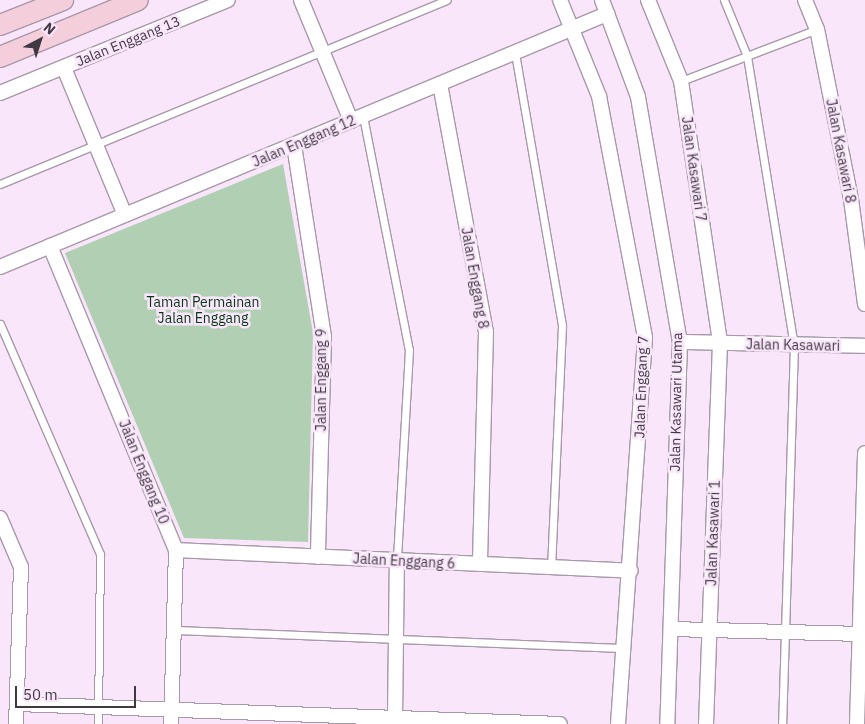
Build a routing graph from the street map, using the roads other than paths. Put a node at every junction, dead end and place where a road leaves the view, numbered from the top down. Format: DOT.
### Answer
graph roads {
  1 [pos="63,0"];
  2 [pos="138,0"];
  3 [pos="228,0"];
  4 [pos="300,0"];
  5 [pos="448,0"];
  6 [pos="560,0"];
  7 [pos="602,0"];
  8 [pos="648,0"];
  9 [pos="724,0"];
  10 [pos="805,0"];
  11 [pos="608,14"];
  12 [pos="0,25"];
  13 [pos="572,29"];
  14 [pos="818,29"];
  15 [pos="322,52"];
  16 [pos="515,53"];
  17 [pos="747,56"];
  18 [pos="0,57"];
  19 [pos="64,68"];
  20 [pos="681,81"];
  21 [pos="440,84"];
  22 [pos="0,93"];
  23 [pos="357,118"];
  24 [pos="294,145"];
  25 [pos="97,146"];
  26 [pos="0,184"];
  27 [pos="858,199"];
  28 [pos="125,215"];
  29 [pos="50,246"];
  30 [pos="0,267"];
  31 [pos="864,278"];
  32 [pos="865,304"];
  33 [pos="0,324"];
  34 [pos="680,342"];
  35 [pos="720,343"];
  36 [pos="794,345"];
  37 [pos="865,346"];
  38 [pos="865,453"];
  39 [pos="864,499"];
  40 [pos="0,518"];
  41 [pos="176,550"];
  42 [pos="318,557"];
  43 [pos="397,560"];
  44 [pos="480,564"];
  45 [pos="551,567"];
  46 [pos="631,571"];
  47 [pos="671,629"];
  48 [pos="174,630"];
  49 [pos="710,630"];
  50 [pos="787,632"];
  51 [pos="863,634"];
  52 [pos="396,641"];
  53 [pos="624,648"];
  54 [pos="17,704"];
  55 [pos="98,707"];
  56 [pos="171,710"];
  57 [pos="253,718"];
  58 [pos="331,720"];
  59 [pos="405,720"];
  60 [pos="481,722"];
  61 [pos="16,724"];
  62 [pos="98,724"];
  63 [pos="171,724"];
  64 [pos="560,724"];
  65 [pos="618,724"];
  66 [pos="667,724"];
  67 [pos="706,724"];
  68 [pos="782,724"];
  69 [pos="857,724"];
  1 -- 12 [label="street"];
  2 -- 18 [label="street"];
  3 -- 19 [label="street, Jalan Enggang 13"];
  4 -- 15 [label="street"];
  5 -- 15 [label="lane"];
  6 -- 13 [label="street, Jalan Enggang 7"];
  7 -- 11 [label="street, Jalan Kasawari Utama"];
  8 -- 20 [label="street, Jalan Kasawari 7"];
  9 -- 17 [label="lane"];
  10 -- 14 [label="street, Jalan Kasawari 8"];
  11 -- 13 [label="street, Jalan Enggang 12"];
  11 -- 34 [label="street, Jalan Kasawari Utama"];
  13 -- 16 [label="street, Jalan Enggang 12"];
  13 -- 46 [label="street, Jalan Enggang 7"];
  14 -- 17 [label="lane"];
  14 -- 27 [label="street, Jalan Kasawari 8"];
  15 -- 23 [label="street"];
  15 -- 25 [label="lane"];
  16 -- 21 [label="street, Jalan Enggang 12"];
  16 -- 45 [label="lane"];
  17 -- 20 [label="lane"];
  17 -- 36 [label="lane"];
  19 -- 22 [label="street, Jalan Enggang 13"];
  19 -- 25 [label="street"];
  20 -- 35 [label="street, Jalan Kasawari 7"];
  21 -- 23 [label="street, Jalan Enggang 12"];
  21 -- 44 [label="street, Jalan Enggang 8"];
  23 -- 24 [label="street, Jalan Enggang 12"];
  23 -- 43 [label="lane"];
  24 -- 28 [label="street, Jalan Enggang 12"];
  24 -- 42 [label="street, Jalan Enggang 9"];
  25 -- 26 [label="lane"];
  25 -- 28 [label="street"];
  27 -- 31 [label="street, Jalan Kasawari 8"];
  28 -- 29 [label="street, Jalan Enggang 12"];
  29 -- 30 [label="street, Jalan Enggang 12"];
  29 -- 41 [label="street, Jalan Enggang 10"];
  31 -- 32 [label="street, Jalan Kasawari 8"];
  33 -- 55 [label="lane"];
  34 -- 35 [label="street, Jalan Kasawari"];
  34 -- 47 [label="street, Jalan Kasawari Utama"];
  35 -- 36 [label="street, Jalan Kasawari"];
  35 -- 49 [label="street, Jalan Kasawari 1"];
  36 -- 37 [label="street, Jalan Kasawari"];
  36 -- 50 [label="lane"];
  38 -- 39 [label="street"];
  39 -- 51 [label="street"];
  40 -- 54 [label="street"];
  41 -- 42 [label="street, Jalan Enggang 6"];
  41 -- 48 [label="street, Jalan Enggang 10"];
  42 -- 43 [label="street, Jalan Enggang 6"];
  43 -- 44 [label="street, Jalan Enggang 6"];
  43 -- 52 [label="street"];
  44 -- 45 [label="street, Jalan Enggang 6"];
  45 -- 46 [label="street, Jalan Enggang 6"];
  46 -- 53 [label="street, Jalan Enggang 7"];
  47 -- 49 [label="street"];
  47 -- 66 [label="street, Jalan Kasawari Utama"];
  48 -- 52 [label="lane"];
  48 -- 56 [label="street, Jalan Enggang 10"];
  49 -- 50 [label="street"];
  49 -- 67 [label="street, Jalan Kasawari 1"];
  50 -- 51 [label="street"];
  50 -- 68 [label="lane"];
  51 -- 69 [label="street"];
  52 -- 53 [label="lane"];
  52 -- 59 [label="street"];
  53 -- 65 [label="street, Jalan Enggang 7"];
  54 -- 55 [label="street"];
  54 -- 61 [label="street"];
  55 -- 56 [label="street"];
  55 -- 62 [label="lane"];
  56 -- 57 [label="street"];
  56 -- 63 [label="street, Jalan Enggang 10"];
  57 -- 58 [label="street"];
  58 -- 59 [label="street"];
  59 -- 60 [label="street"];
  60 -- 64 [label="street"];
}
